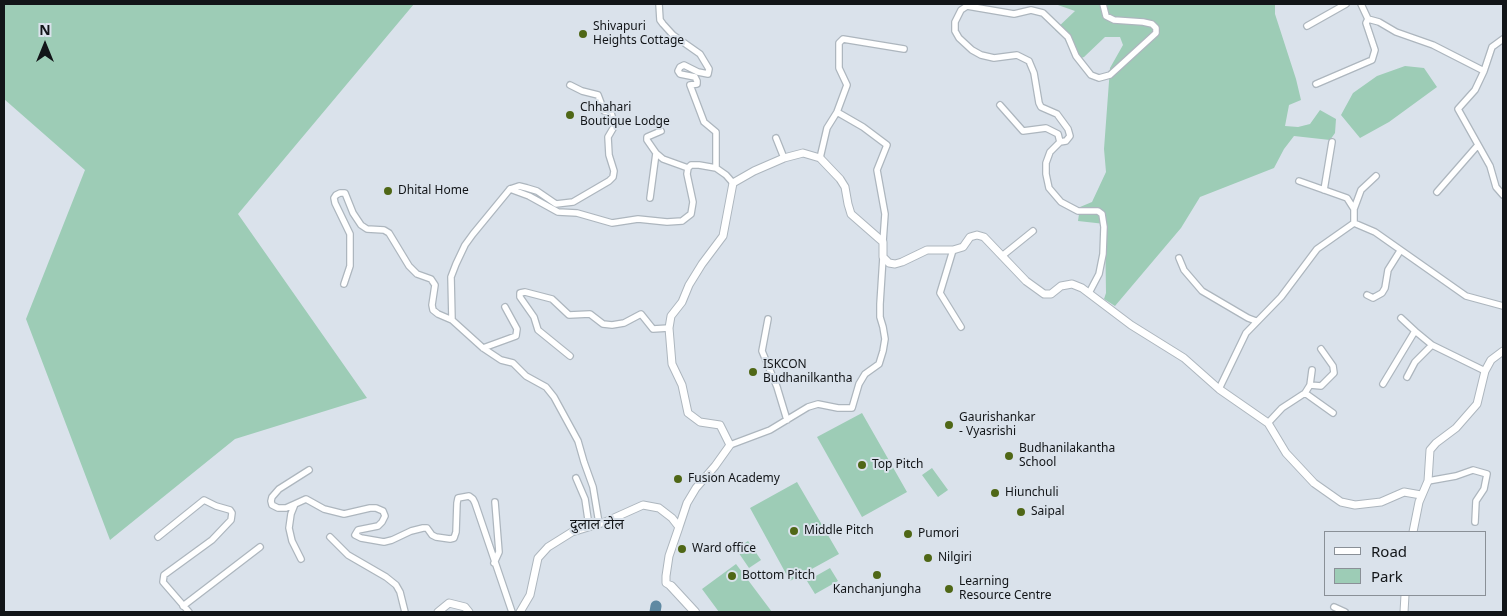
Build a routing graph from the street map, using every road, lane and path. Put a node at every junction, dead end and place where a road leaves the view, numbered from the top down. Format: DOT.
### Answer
graph roads {
  1 [pos="659,4"];
  2 [pos="1103,4"];
  3 [pos="1346,4"];
  4 [pos="1361,4"];
  5 [pos="968,5"];
  6 [pos="1368,19"];
  7 [pos="1307,26"];
  8 [pos="1503,39"];
  9 [pos="904,49"];
  10 [pos="1484,71"];
  11 [pos="1316,84"];
  12 [pos="570,85"];
  13 [pos="1000,105"];
  14 [pos="837,112"];
  15 [pos="660,131"];
  16 [pos="776,138"];
  17 [pos="1060,142"];
  18 [pos="1332,142"];
  19 [pos="1478,145"];
  20 [pos="656,153"];
  21 [pos="784,158"];
  22 [pos="820,158"];
  23 [pos="688,168"];
  24 [pos="716,168"];
  25 [pos="1376,176"];
  26 [pos="1300,181"];
  27 [pos="733,183"];
  28 [pos="510,189"];
  29 [pos="1324,190"];
  30 [pos="1438,192"];
  31 [pos="1503,195"];
  32 [pos="650,198"];
  33 [pos="1354,209"];
  34 [pos="1354,223"];
  35 [pos="1034,231"];
  36 [pos="883,242"];
  37 [pos="953,250"];
  38 [pos="1400,251"];
  39 [pos="1002,256"];
  40 [pos="883,257"];
  41 [pos="1179,258"];
  42 [pos="344,284"];
  43 [pos="1089,292"];
  44 [pos="1368,295"];
  45 [pos="1503,306"];
  46 [pos="505,307"];
  47 [pos="1401,318"];
  48 [pos="768,319"];
  49 [pos="452,320"];
  50 [pos="1256,320"];
  51 [pos="961,327"];
  52 [pos="669,328"];
  53 [pos="1415,331"];
  54 [pos="1432,345"];
  55 [pos="483,348"];
  56 [pos="1322,349"];
  57 [pos="1503,350"];
  58 [pos="570,356"];
  59 [pos="1312,370"];
  60 [pos="1485,371"];
  61 [pos="1406,377"];
  62 [pos="1383,384"];
  63 [pos="1310,385"];
  64 [pos="1219,389"];
  65 [pos="1305,393"];
  66 [pos="1333,413"];
  67 [pos="787,420"];
  68 [pos="1268,423"];
  69 [pos="730,444"];
  70 [pos="309,470"];
  71 [pos="576,478"];
  72 [pos="1428,481"];
  73 [pos="1421,495"];
  74 [pos="495,502"];
  75 [pos="295,504"];
  76 [pos="1475,522"];
  77 [pos="599,524"];
  78 [pos="589,526"];
  79 [pos="679,527"];
  80 [pos="1413,531"];
  81 [pos="158,537"];
  82 [pos="330,537"];
  83 [pos="260,547"];
  84 [pos="301,559"];
  85 [pos="494,563"];
  86 [pos="671,586"];
  87 [pos="1406,596"];
  88 [pos="183,606"];
  89 [pos="1334,606"];
  90 [pos="189,612"];
  91 [pos="194,612"];
  92 [pos="405,612"];
  93 [pos="438,612"];
  94 [pos="469,612"];
  95 [pos="512,612"];
  96 [pos="520,612"];
  97 [pos="695,612"];
  98 [pos="1345,612"];
  99 [pos="1404,612"];
  1 -- 24 [label="street"];
  2 -- 5 [label="street"];
  3 -- 7 [label="street"];
  4 -- 6 [label="street"];
  5 -- 17 [label="street"];
  6 -- 10 [label="street"];
  6 -- 11 [label="street"];
  8 -- 10 [label="street"];
  9 -- 14 [label="street"];
  10 -- 19 [label="street"];
  12 -- 28 [label="street"];
  13 -- 17 [label="street"];
  14 -- 22 [label="street"];
  14 -- 36 [label="street"];
  15 -- 20 [label="street"];
  16 -- 21 [label="street"];
  17 -- 43 [label="street"];
  18 -- 29 [label="street"];
  19 -- 30 [label="street"];
  19 -- 31 [label="street"];
  20 -- 23 [label="street"];
  20 -- 32 [label="street"];
  21 -- 22 [label="street"];
  21 -- 27 [label="street"];
  22 -- 36 [label="street"];
  23 -- 24 [label="street"];
  23 -- 28 [label="street"];
  24 -- 27 [label="street"];
  25 -- 33 [label="street"];
  26 -- 29 [label="street"];
  27 -- 52 [label="street"];
  28 -- 49 [label="street"];
  29 -- 33 [label="street"];
  33 -- 34 [label="street"];
  34 -- 38 [label="street"];
  34 -- 50 [label="street"];
  35 -- 39 [label="street"];
  36 -- 40 [label="street"];
  37 -- 39 [label="street"];
  37 -- 40 [label="street"];
  37 -- 51 [label="street"];
  38 -- 44 [label="street"];
  38 -- 45 [label="street"];
  39 -- 43 [label="street"];
  40 -- 67 [label="street"];
  41 -- 50 [label="street"];
  42 -- 49 [label="street"];
  43 -- 64 [label="street"];
  46 -- 55 [label="street"];
  47 -- 53 [label="street"];
  48 -- 67 [label="street"];
  49 -- 55 [label="street"];
  50 -- 64 [label="street"];
  52 -- 58 [label="street"];
  52 -- 69 [label="street"];
  53 -- 54 [label="street"];
  53 -- 62 [label="street"];
  54 -- 60 [label="street"];
  54 -- 61 [label="street"];
  55 -- 77 [label="street"];
  56 -- 63 [label="street"];
  57 -- 60 [label="street"];
  59 -- 63 [label="street"];
  60 -- 72 [label="street"];
  63 -- 65 [label="street"];
  64 -- 68 [label="street"];
  65 -- 66 [label="street"];
  65 -- 68 [label="street"];
  67 -- 69 [label="street"];
  68 -- 73 [label="street"];
  69 -- 79 [label="street"];
  70 -- 75 [label="street"];
  71 -- 78 [label="street"];
  72 -- 73 [label="street"];
  72 -- 76 [label="street"];
  73 -- 80 [label="street"];
  74 -- 85 [label="street"];
  75 -- 84 [label="street"];
  75 -- 85 [label="street"];
  77 -- 78 [label="street"];
  77 -- 79 [label="street"];
  78 -- 96 [label="street"];
  79 -- 86 [label="street"];
  81 -- 88 [label="street"];
  82 -- 92 [label="street"];
  83 -- 88 [label="street"];
  85 -- 95 [label="street"];
  86 -- 97 [label="main road"];
  87 -- 99 [label="street"];
  88 -- 90 [label="street"];
  89 -- 98 [label="street"];
  90 -- 91 [label="street"];
  93 -- 94 [label="street"];
}
